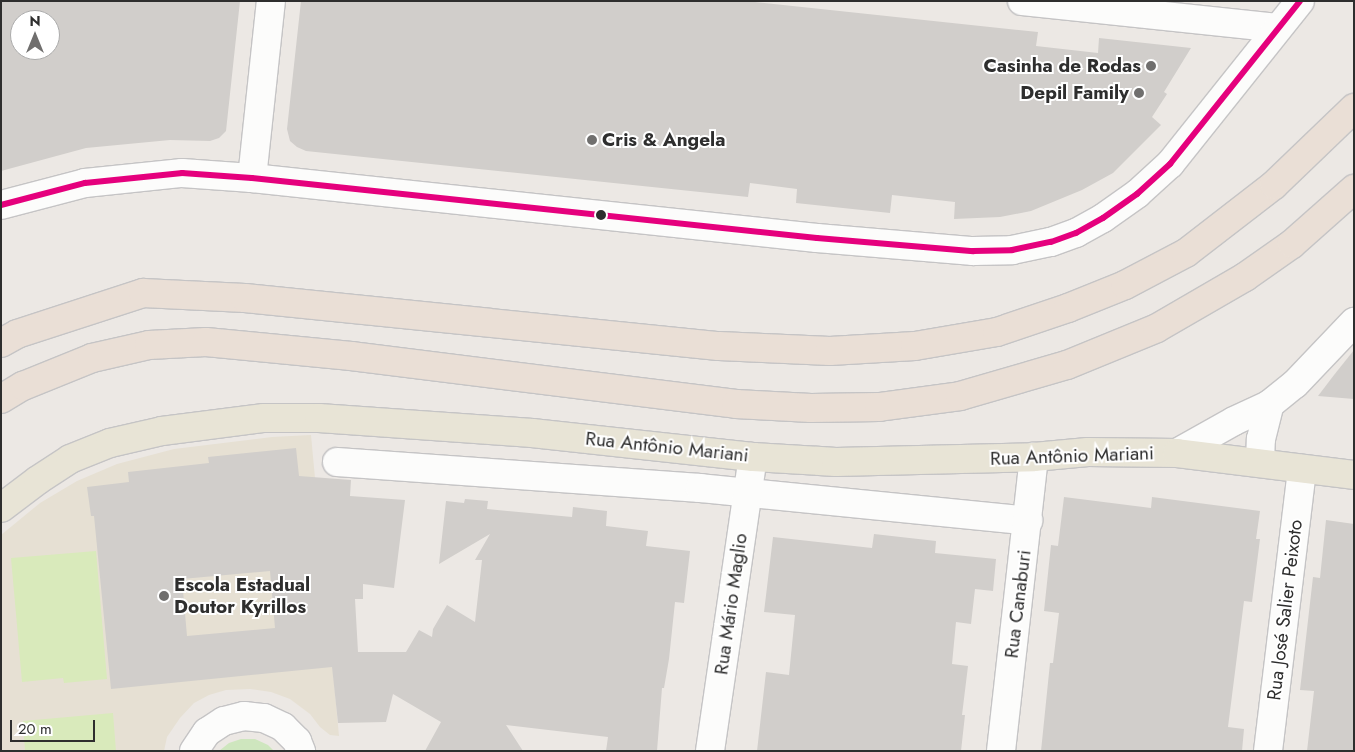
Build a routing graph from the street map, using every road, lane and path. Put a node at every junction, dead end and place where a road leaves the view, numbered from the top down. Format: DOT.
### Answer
graph roads {
  1 [pos="271,1"];
  2 [pos="1022,1"];
  3 [pos="1300,1"];
  4 [pos="1278,28"];
  5 [pos="1354,108"];
  6 [pos="252,178"];
  7 [pos="1354,189"];
  8 [pos="1,205"];
  9 [pos="1354,322"];
  10 [pos="1,342"];
  11 [pos="1,398"];
  12 [pos="1270,404"];
  13 [pos="1176,453"];
  14 [pos="753,457"];
  15 [pos="1034,457"];
  16 [pos="337,462"];
  17 [pos="1260,463"];
  18 [pos="1302,469"];
  19 [pos="1354,475"];
  20 [pos="747,492"];
  21 [pos="1,508"];
  22 [pos="1028,521"];
  23 [pos="194,751"];
  24 [pos="301,751"];
  25 [pos="710,751"];
  26 [pos="1001,751"];
  27 [pos="1268,751"];
  1 -- 6 [label="street"];
  2 -- 4 [label="street"];
  3 -- 4 [label="street"];
  4 -- 6 [label="street"];
  5 -- 10 [label="highway"];
  6 -- 8 [label="street"];
  7 -- 11 [label="highway"];
  9 -- 12 [label="street"];
  12 -- 13 [label="street"];
  12 -- 17 [label="street"];
  13 -- 15 [label="main road, Rua Antônio Mariani"];
  13 -- 17 [label="main road, Rua Antônio Mariani"];
  14 -- 15 [label="main road, Rua Antônio Mariani"];
  14 -- 20 [label="street, Rua Mário Maglio"];
  14 -- 21 [label="main road, Rua Antônio Mariani"];
  15 -- 22 [label="street, Rua Canaburi"];
  16 -- 20 [label="street, Rua Antônio Mariani"];
  17 -- 18 [label="main road, Rua Antônio Mariani"];
  18 -- 19 [label="main road, Rua Antônio Mariani"];
  18 -- 27 [label="street, Rua José Salier Peixoto"];
  20 -- 22 [label="street, Rua Antônio Mariani"];
  20 -- 25 [label="street, Rua Mário Maglio"];
  22 -- 26 [label="street, Rua Canaburi"];
  23 -- 24 [label="street"];
}
